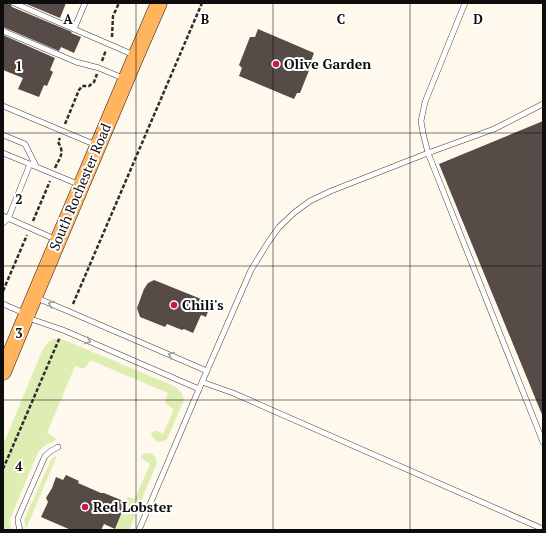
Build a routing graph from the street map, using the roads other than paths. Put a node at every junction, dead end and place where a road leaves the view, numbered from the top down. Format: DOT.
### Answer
graph roads {
  1 [pos="14,3"];
  2 [pos="85,3"];
  3 [pos="159,3"];
  4 [pos="466,3"];
  5 [pos="74,29"];
  6 [pos="3,31"];
  7 [pos="136,56"];
  8 [pos="126,80"];
  9 [pos="543,104"];
  10 [pos="3,106"];
  11 [pos="3,135"];
  12 [pos="98,146"];
  13 [pos="428,152"];
  14 [pos="3,153"];
  15 [pos="30,164"];
  16 [pos="36,166"];
  17 [pos="81,185"];
  18 [pos="6,217"];
  19 [pos="3,223"];
  20 [pos="58,240"];
  21 [pos="34,297"];
  22 [pos="3,304"];
  23 [pos="26,315"];
  24 [pos="4,366"];
  25 [pos="207,371"];
  26 [pos="202,382"];
  27 [pos="199,389"];
  28 [pos="543,442"];
  29 [pos="58,447"];
  30 [pos="543,529"];
  31 [pos="20,530"];
  32 [pos="139,530"];
  1 -- 5 [label="lane"];
  2 -- 5 [label="lane"];
  3 -- 7 [label="main road, South Rochester Road"];
  4 -- 13 [label="lane"];
  5 -- 7 [label="lane"];
  6 -- 8 [label="lane"];
  7 -- 8 [label="main road, South Rochester Road"];
  8 -- 12 [label="main road, South Rochester Road"];
  9 -- 13 [label="lane"];
  10 -- 12 [label="lane"];
  11 -- 16 [label="lane"];
  12 -- 17 [label="main road, South Rochester Road"];
  13 -- 25 [label="lane"];
  13 -- 28 [label="lane"];
  14 -- 15 [label="lane"];
  15 -- 16 [label="lane"];
  15 -- 18 [label="lane"];
  16 -- 17 [label="lane"];
  17 -- 20 [label="main road, South Rochester Road"];
  18 -- 19 [label="lane"];
  18 -- 20 [label="lane"];
  20 -- 21 [label="main road, South Rochester Road"];
  21 -- 23 [label="main road, South Rochester Road"];
  25 -- 21 [label="lane, one-way"];
  22 -- 23 [label="lane"];
  23 -- 24 [label="main road, South Rochester Road"];
  23 -- 27 [label="lane, one-way"];
  25 -- 26 [label="lane"];
  26 -- 27 [label="lane"];
  26 -- 30 [label="lane"];
  27 -- 32 [label="lane"];
  29 -- 31 [label="lane"];
}
